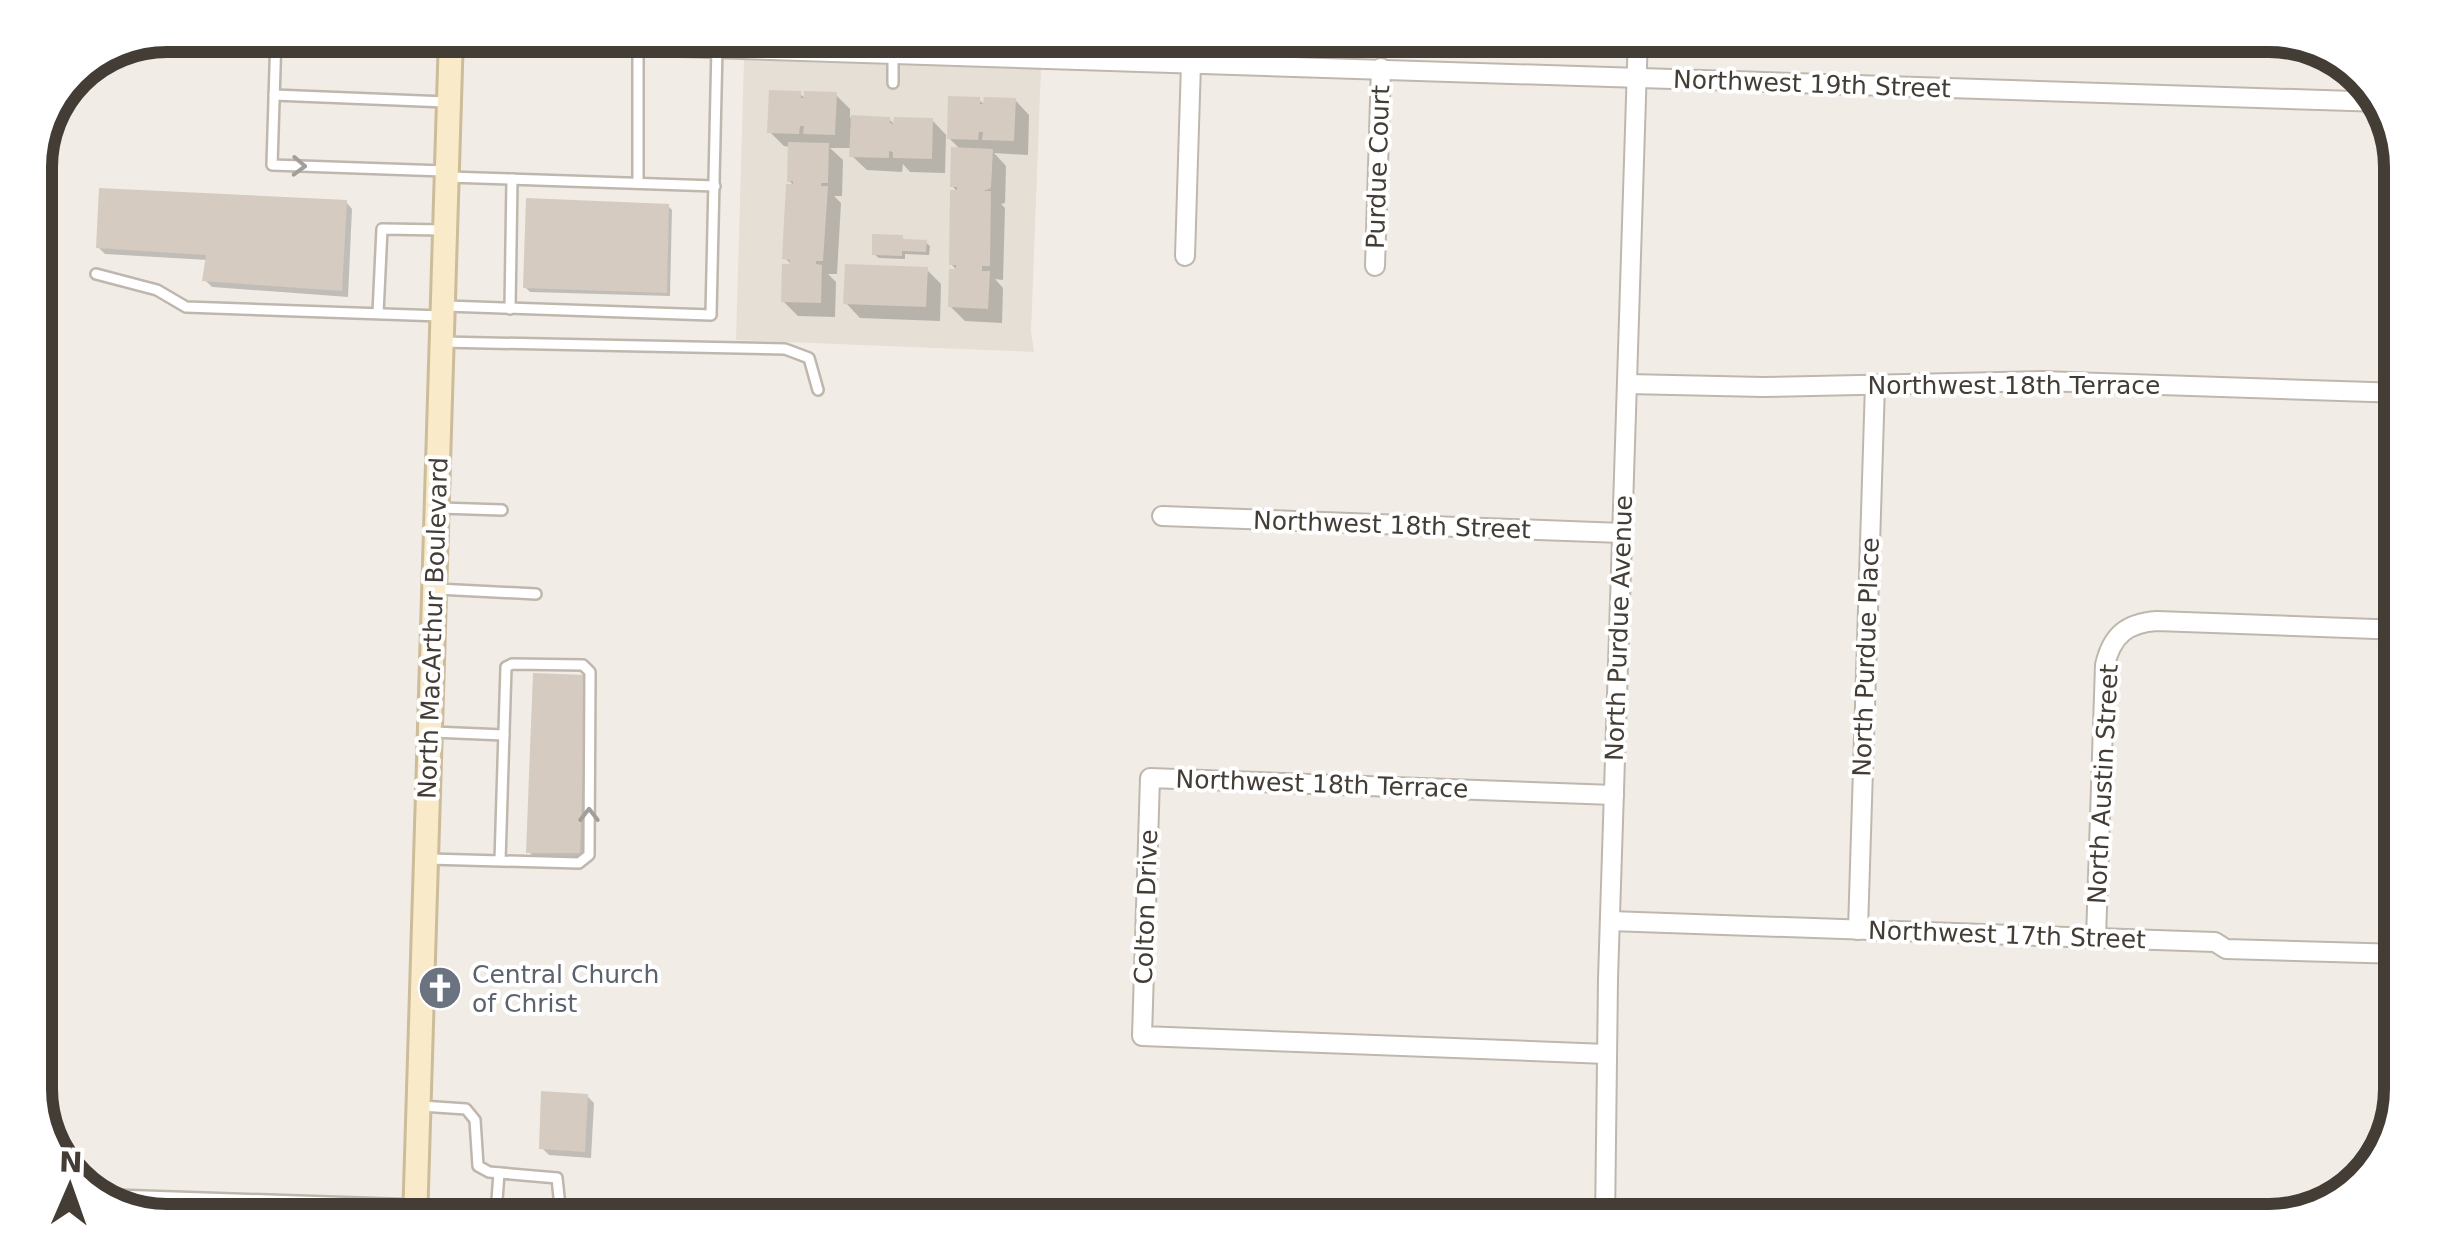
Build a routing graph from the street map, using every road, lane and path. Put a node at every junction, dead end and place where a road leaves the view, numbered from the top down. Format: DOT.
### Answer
graph roads {
  1 [pos="275,53"];
  2 [pos="451,53"];
  3 [pos="638,53"];
  4 [pos="717,53"];
  5 [pos="894,53"];
  6 [pos="987,53"];
  7 [pos="1638,53"];
  8 [pos="987,56"];
  9 [pos="1191,63"];
  10 [pos="1382,68"];
  11 [pos="1637,78"];
  12 [pos="893,83"];
  13 [pos="274,94"];
  14 [pos="2363,101"];
  15 [pos="450,102"];
  16 [pos="447,174"];
  17 [pos="512,179"];
  18 [pos="638,183"];
  19 [pos="715,186"];
  20 [pos="446,230"];
  21 [pos="1185,256"];
  22 [pos="1374,266"];
  23 [pos="96,274"];
  24 [pos="510,309"];
  25 [pos="443,311"];
  26 [pos="378,314"];
  27 [pos="442,342"];
  28 [pos="1627,384"];
  29 [pos="1875,384"];
  30 [pos="818,390"];
  31 [pos="2384,391"];
  32 [pos="437,508"];
  33 [pos="502,510"];
  34 [pos="1162,516"];
  35 [pos="1622,533"];
  36 [pos="434,589"];
  37 [pos="536,594"];
  38 [pos="2384,629"];
  39 [pos="430,732"];
  40 [pos="504,735"];
  41 [pos="1150,778"];
  42 [pos="1614,795"];
  43 [pos="426,859"];
  44 [pos="500,861"];
  45 [pos="1610,921"];
  46 [pos="1858,930"];
  47 [pos="2096,938"];
  48 [pos="2384,953"];
  49 [pos="1607,1054"];
  50 [pos="419,1106"];
  51 [pos="499,1172"];
  52 [pos="416,1204"];
  53 [pos="497,1204"];
  54 [pos="560,1204"];
  55 [pos="1604,1204"];
  1 -- 13 [label="lane"];
  2 -- 15 [label="main road, North MacArthur Boulevard"];
  3 -- 18 [label="lane"];
  4 -- 19 [label="lane"];
  5 -- 8 [label="street, Northwest 19th Street"];
  5 -- 12 [label="lane"];
  6 -- 8 [label="lane"];
  7 -- 11 [label="street, North Purdue Avenue"];
  8 -- 9 [label="street, Northwest 19th Street"];
  9 -- 10 [label="street, Northwest 19th Street"];
  9 -- 21 [label="street"];
  10 -- 11 [label="street, Northwest 19th Street"];
  10 -- 22 [label="street, Purdue Court"];
  11 -- 14 [label="street, Northwest 19th Street"];
  11 -- 28 [label="street, North Purdue Avenue"];
  13 -- 15 [label="lane"];
  13 -- 16 [label="lane, one-way"];
  15 -- 16 [label="main road, North MacArthur Boulevard"];
  16 -- 17 [label="lane"];
  16 -- 20 [label="main road, North MacArthur Boulevard"];
  17 -- 18 [label="lane"];
  17 -- 24 [label="lane"];
  18 -- 19 [label="lane"];
  19 -- 24 [label="lane"];
  20 -- 25 [label="main road, North MacArthur Boulevard"];
  20 -- 26 [label="lane"];
  23 -- 26 [label="lane"];
  24 -- 25 [label="lane"];
  25 -- 26 [label="lane"];
  25 -- 27 [label="main road, North MacArthur Boulevard"];
  27 -- 30 [label="lane"];
  27 -- 32 [label="main road, North MacArthur Boulevard"];
  28 -- 29 [label="street, Northwest 18th Terrace"];
  28 -- 35 [label="street, North Purdue Avenue"];
  29 -- 31 [label="street, Northwest 18th Terrace"];
  29 -- 46 [label="street, North Purdue Place"];
  32 -- 33 [label="lane"];
  32 -- 36 [label="main road, North MacArthur Boulevard"];
  34 -- 35 [label="street, Northwest 18th Street"];
  35 -- 42 [label="street, North Purdue Avenue"];
  36 -- 37 [label="lane"];
  36 -- 39 [label="main road, North MacArthur Boulevard"];
  38 -- 47 [label="street, North Austin Street"];
  39 -- 40 [label="lane"];
  39 -- 43 [label="main road, North MacArthur Boulevard"];
  40 -- 44 [label="lane"];
  44 -- 40 [label="lane, one-way"];
  41 -- 42 [label="street, Northwest 18th Terrace"];
  41 -- 49 [label="street, Colton Drive"];
  42 -- 45 [label="street, North Purdue Avenue"];
  43 -- 44 [label="lane"];
  43 -- 50 [label="main road, North MacArthur Boulevard"];
  45 -- 46 [label="street, Northwest 17th Street"];
  45 -- 49 [label="street, North Purdue Avenue"];
  46 -- 47 [label="street, Northwest 17th Street"];
  47 -- 48 [label="street, Northwest 17th Street"];
  49 -- 55 [label="street, North Purdue Avenue"];
  50 -- 51 [label="lane"];
  50 -- 52 [label="main road, North MacArthur Boulevard"];
  51 -- 53 [label="lane"];
  51 -- 54 [label="lane"];
}
